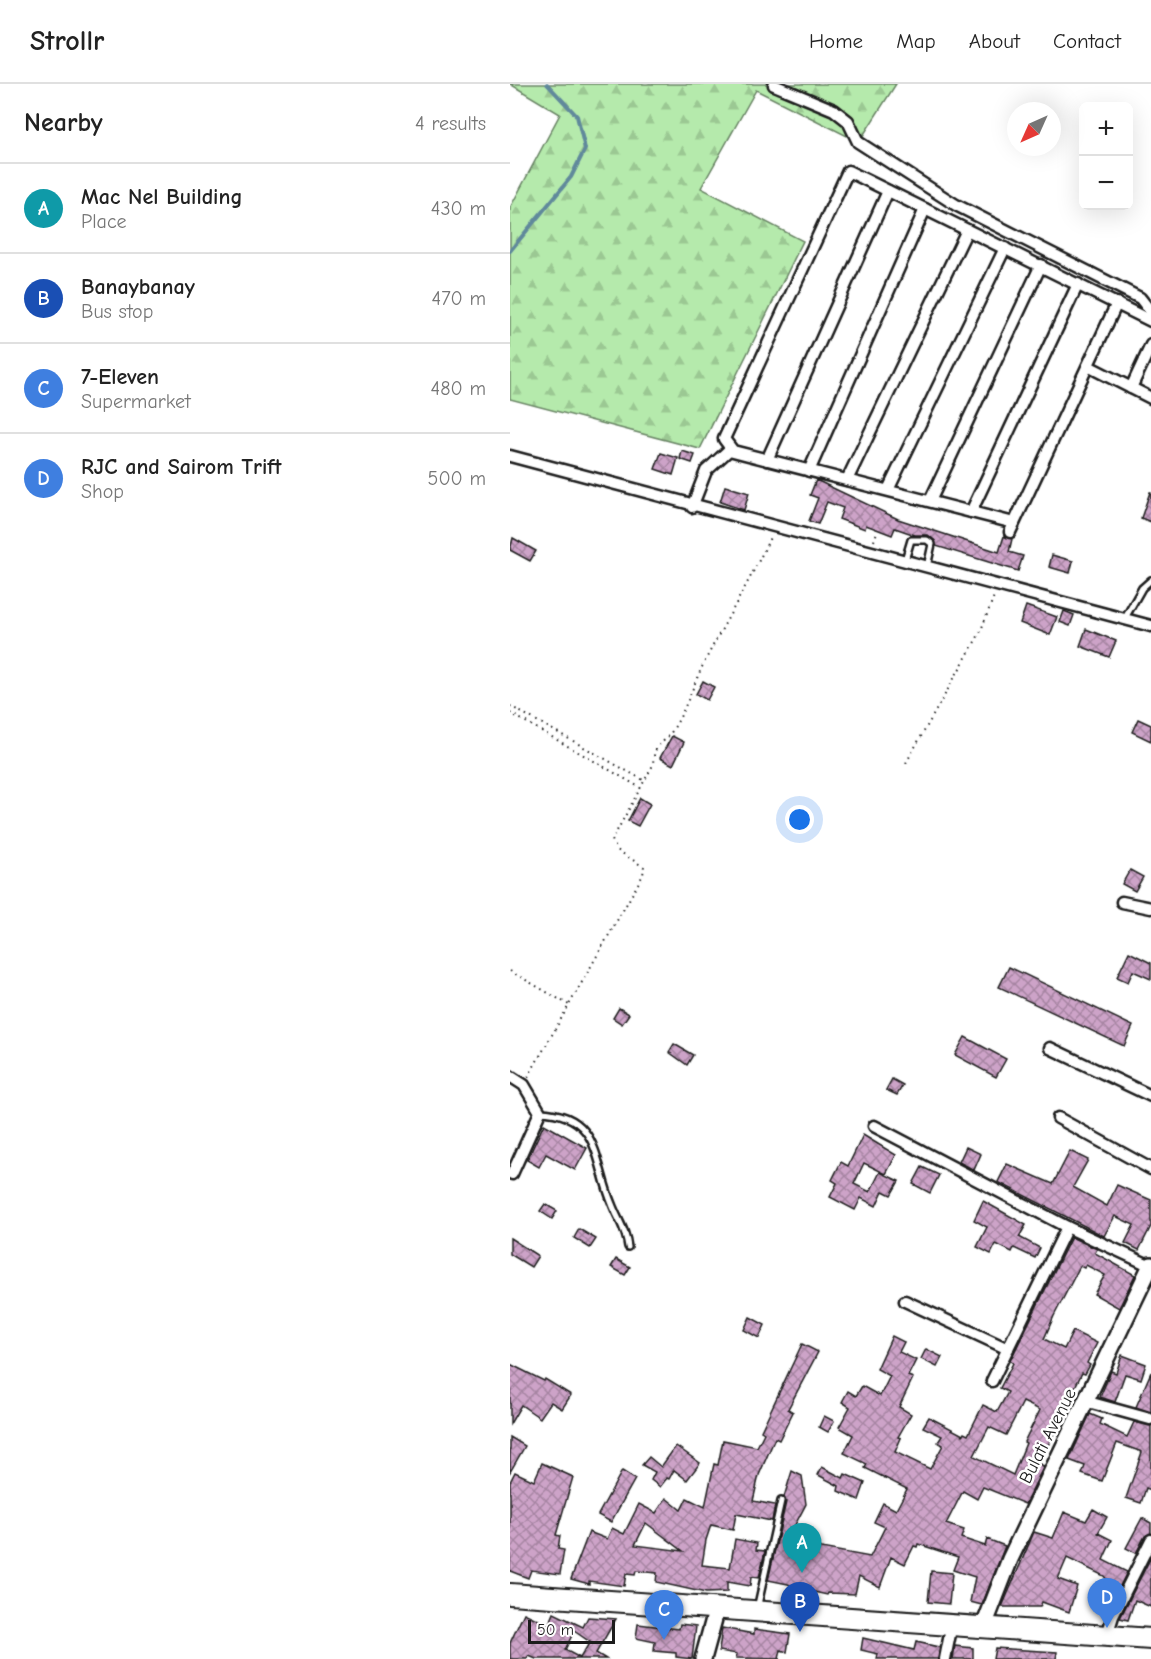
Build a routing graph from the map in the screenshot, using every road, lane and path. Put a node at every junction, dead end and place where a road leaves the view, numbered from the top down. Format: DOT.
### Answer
graph roads {
  1 [pos="774,85"];
  2 [pos="888,191"];
  3 [pos="926,209"];
  4 [pos="967,230"];
  5 [pos="1005,248"];
  6 [pos="1041,265"];
  7 [pos="1078,284"];
  8 [pos="1117,303"];
  9 [pos="1151,312"];
  10 [pos="1151,321"];
  11 [pos="1151,345"];
  12 [pos="1088,366"];
  13 [pos="1131,388"];
  14 [pos="1151,398"];
  15 [pos="730,449"];
  16 [pos="510,456"];
  17 [pos="767,460"];
  18 [pos="809,471"];
  19 [pos="847,480"];
  20 [pos="888,490"];
  21 [pos="930,501"];
  22 [pos="692,507"];
  23 [pos="971,512"];
  24 [pos="775,527"];
  25 [pos="905,561"];
  26 [pos="927,567"];
  27 [pos="1151,580"];
  28 [pos="998,585"];
  29 [pos="1125,619"];
  30 [pos="1151,626"];
  31 [pos="510,706"];
  32 [pos="510,713"];
  33 [pos="906,763"];
  34 [pos="645,781"];
  35 [pos="641,788"];
  36 [pos="1122,902"];
  37 [pos="1151,908"];
  38 [pos="510,971"];
  39 [pos="569,1005"];
  40 [pos="1050,1048"];
  41 [pos="510,1076"];
  42 [pos="524,1085"];
  43 [pos="1151,1096"];
  44 [pos="540,1112"];
  45 [pos="1058,1118"];
  46 [pos="874,1126"];
  47 [pos="1151,1169"];
  48 [pos="512,1174"];
  49 [pos="1067,1227"];
  50 [pos="628,1247"];
  51 [pos="1151,1266"];
  52 [pos="905,1301"];
  53 [pos="1008,1348"];
  54 [pos="992,1381"];
  55 [pos="1088,1402"];
  56 [pos="1150,1419"];
  57 [pos="781,1501"];
  58 [pos="1151,1540"];
  59 [pos="510,1594"];
  60 [pos="717,1608"];
  61 [pos="756,1610"];
  62 [pos="952,1624"];
  63 [pos="984,1626"];
  64 [pos="1107,1635"];
  65 [pos="1150,1636"];
  66 [pos="703,1659"];
  67 [pos="945,1659"];
  1 -- 9 [label="street"];
  2 -- 3 [label="street"];
  2 -- 15 [label="street"];
  2 -- 17 [label="street"];
  3 -- 4 [label="street"];
  3 -- 18 [label="street"];
  4 -- 5 [label="street"];
  4 -- 19 [label="street"];
  5 -- 6 [label="street"];
  5 -- 20 [label="street"];
  6 -- 7 [label="street"];
  6 -- 21 [label="street"];
  7 -- 8 [label="street"];
  7 -- 23 [label="street"];
  8 -- 10 [label="street"];
  8 -- 12 [label="street"];
  11 -- 13 [label="street"];
  12 -- 13 [label="street"];
  12 -- 23 [label="street"];
  13 -- 14 [label="street"];
  15 -- 17 [label="street"];
  15 -- 22 [label="street"];
  16 -- 22 [label="street"];
  17 -- 18 [label="street"];
  18 -- 19 [label="street"];
  19 -- 20 [label="street"];
  20 -- 21 [label="street"];
  21 -- 23 [label="street"];
  22 -- 24 [label="street"];
  24 -- 25 [label="street"];
  24 -- 34 [label="path"];
  25 -- 26 [label="street"];
  25 -- 26 [label="lane"];
  26 -- 28 [label="street"];
  27 -- 29 [label="lane"];
  28 -- 29 [label="street"];
  28 -- 33 [label="path"];
  29 -- 30 [label="street"];
  31 -- 34 [label="path"];
  32 -- 35 [label="path"];
  34 -- 35 [label="path"];
  35 -- 39 [label="path"];
  36 -- 37 [label="street"];
  38 -- 39 [label="path"];
  39 -- 42 [label="path"];
  40 -- 43 [label="street"];
  41 -- 42 [label="street"];
  42 -- 44 [label="street"];
  44 -- 48 [label="street"];
  44 -- 50 [label="lane"];
  45 -- 47 [label="street"];
  46 -- 49 [label="street"];
  49 -- 51 [label="street"];
  49 -- 53 [label="street"];
  51 -- 55 [label="street, Bulati Avenue"];
  52 -- 53 [label="street"];
  53 -- 54 [label="street"];
  55 -- 56 [label="street"];
  55 -- 63 [label="street, Bulati Avenue"];
  57 -- 61 [label="lane"];
  58 -- 64 [label="street"];
  59 -- 60 [label="highway"];
  60 -- 61 [label="highway"];
  60 -- 66 [label="street"];
  61 -- 62 [label="highway"];
  62 -- 63 [label="highway"];
  62 -- 67 [label="street"];
  63 -- 64 [label="highway"];
  64 -- 65 [label="highway"];
}
